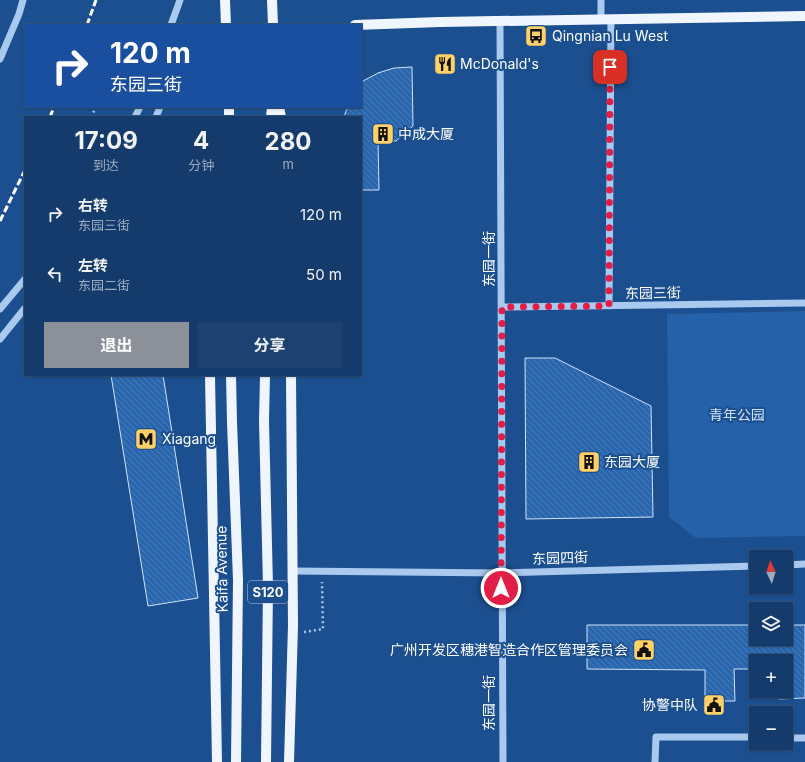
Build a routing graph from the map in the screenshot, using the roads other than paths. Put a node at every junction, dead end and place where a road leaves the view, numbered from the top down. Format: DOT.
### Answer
graph roads {
  1 [pos="23,0"];
  2 [pos="180,0"];
  3 [pos="226,0"];
  4 [pos="272,0"];
  5 [pos="601,0"];
  6 [pos="805,16"];
  7 [pos="606,19"];
  8 [pos="500,21"];
  9 [pos="171,24"];
  10 [pos="226,24"];
  11 [pos="273,24"];
  12 [pos="362,24"];
  13 [pos="0,59"];
  14 [pos="24,280"];
  15 [pos="805,303"];
  16 [pos="609,306"];
  17 [pos="502,307"];
  18 [pos="0,309"];
  19 [pos="24,309"];
  20 [pos="0,338"];
  21 [pos="210,376"];
  22 [pos="231,376"];
  23 [pos="265,376"];
  24 [pos="291,376"];
  25 [pos="805,564"];
  26 [pos="793,565"];
  27 [pos="749,566"];
  28 [pos="293,571"];
  29 [pos="501,572"];
  30 [pos="749,737"];
  31 [pos="793,738"];
  32 [pos="805,738"];
  33 [pos="217,762"];
  34 [pos="236,762"];
  35 [pos="266,762"];
  36 [pos="289,762"];
  37 [pos="503,762"];
  38 [pos="655,762"];
  1 -- 13 [label="street"];
  2 -- 9 [label="street"];
  3 -- 10 [label="main road"];
  4 -- 11 [label="main road"];
  5 -- 7 [label="street"];
  6 -- 7 [label="main road"];
  7 -- 8 [label="main road"];
  7 -- 16 [label="street"];
  8 -- 12 [label="main road"];
  8 -- 17 [label="street, 东园一街"];
  14 -- 18 [label="street"];
  15 -- 16 [label="street, 东园三街"];
  16 -- 17 [label="street, 东园三街"];
  17 -- 29 [label="street, 东园一街"];
  19 -- 20 [label="street"];
  21 -- 33 [label="main road"];
  22 -- 34 [label="main road, Kaifa Avenue / S120, bridge"];
  23 -- 35 [label="main road, S120, bridge"];
  24 -- 28 [label="main road"];
  25 -- 26 [label="street"];
  27 -- 29 [label="street, 东园四街"];
  28 -- 29 [label="street, 东园四街"];
  28 -- 36 [label="main road"];
  29 -- 37 [label="street, 东园一街"];
  30 -- 38 [label="street"];
  31 -- 32 [label="street"];
}
